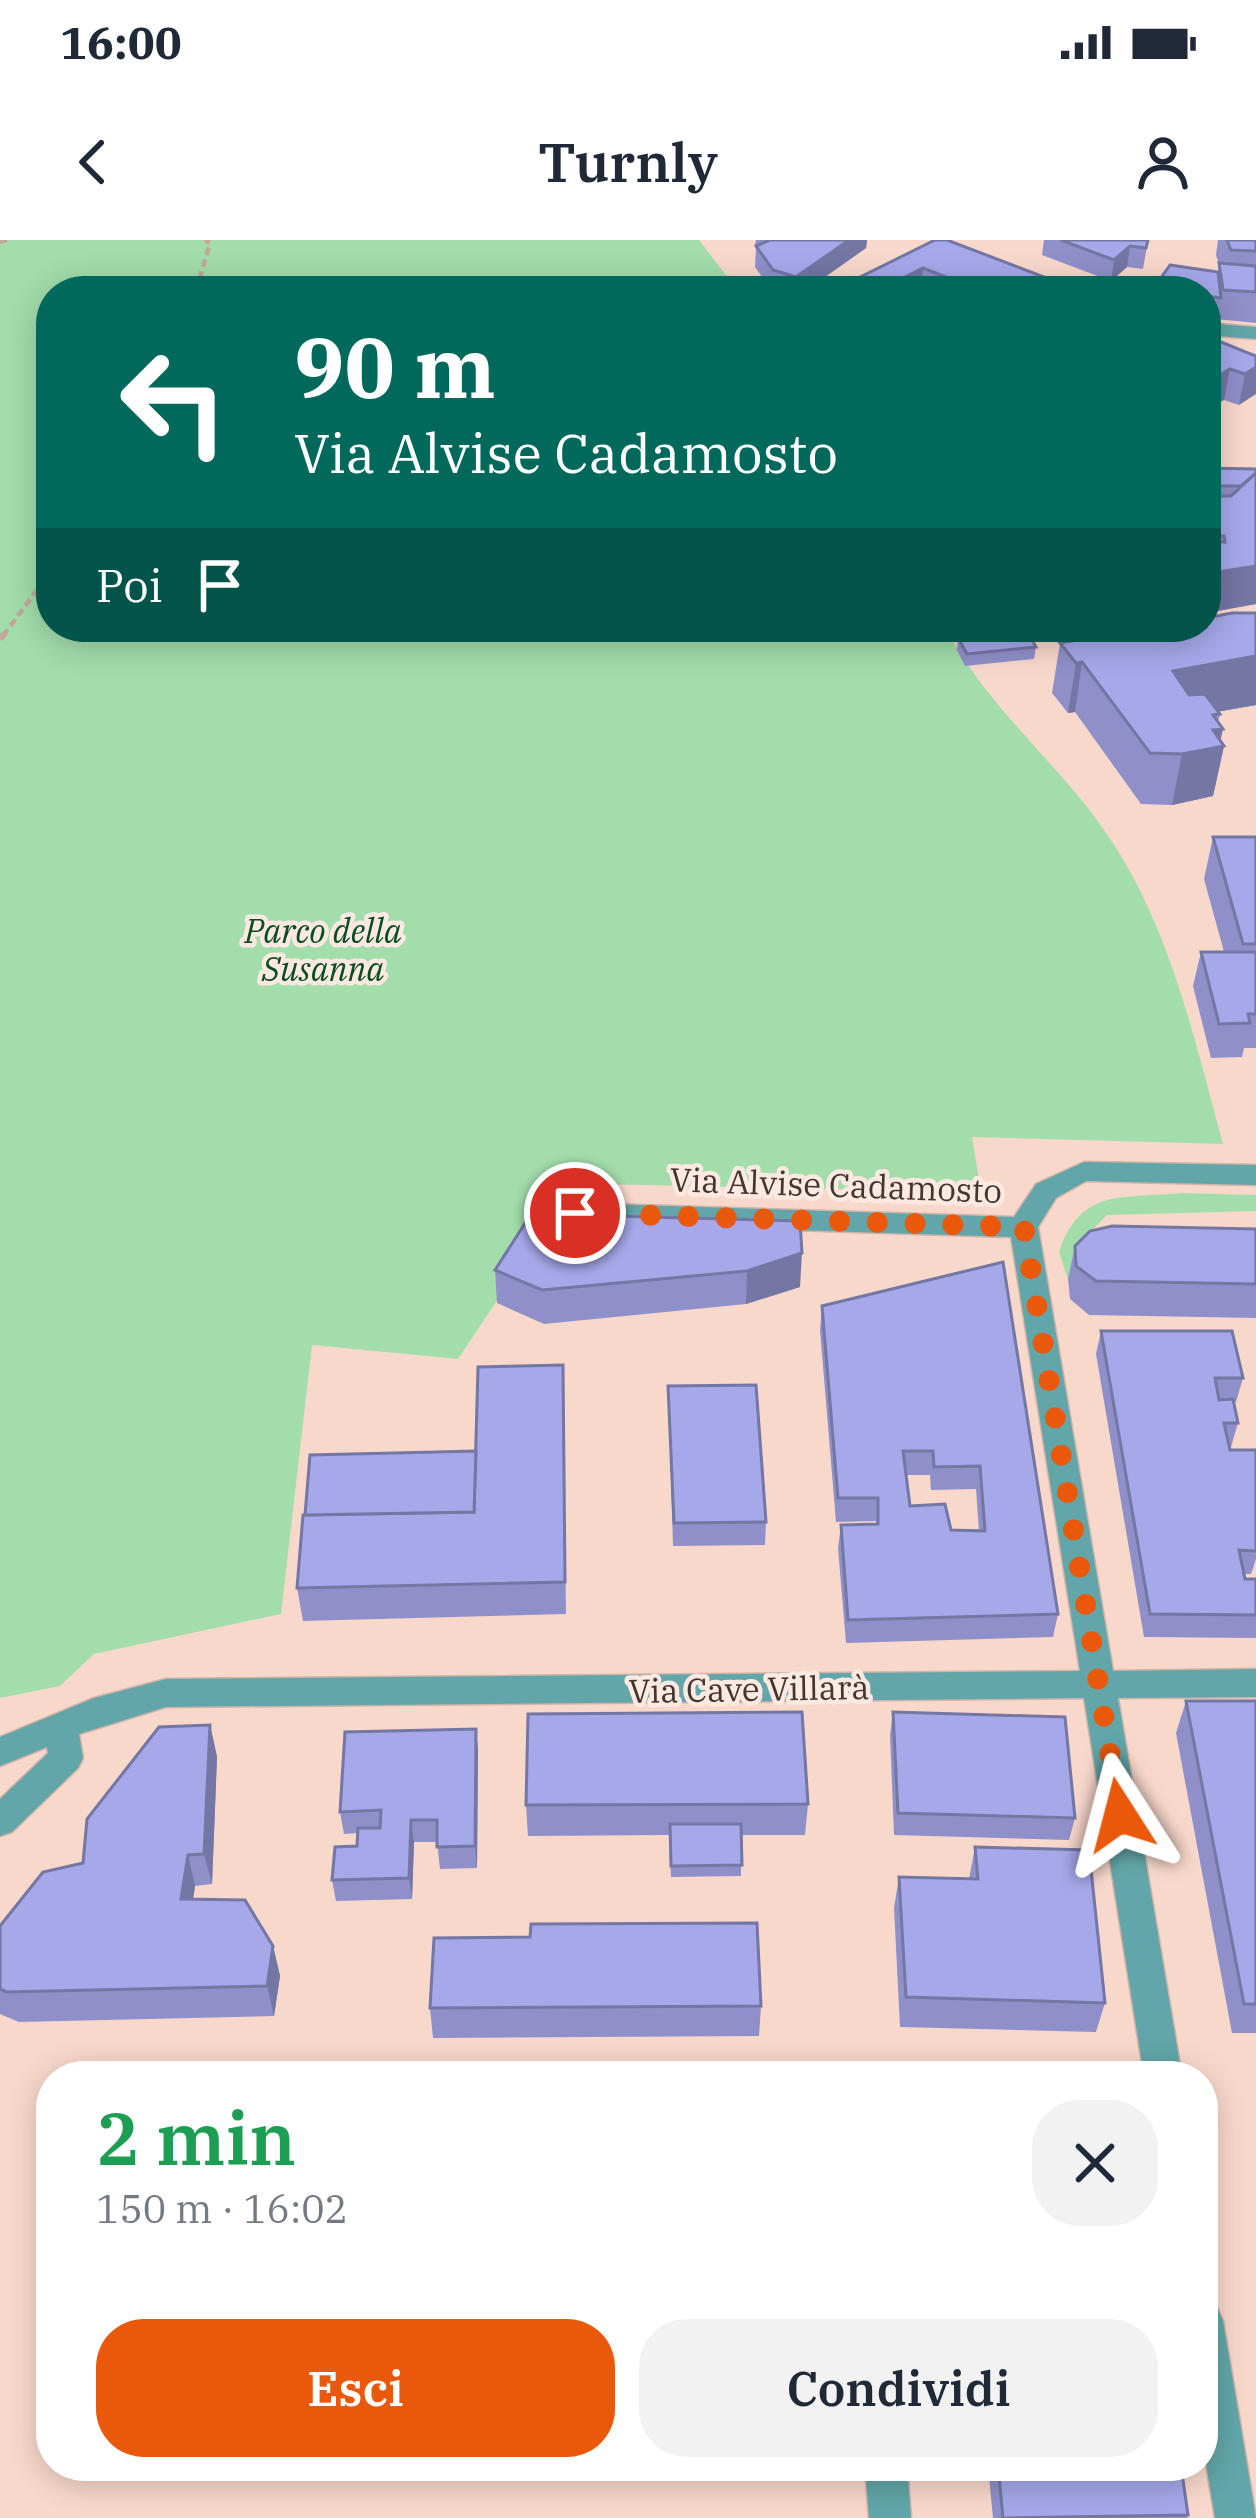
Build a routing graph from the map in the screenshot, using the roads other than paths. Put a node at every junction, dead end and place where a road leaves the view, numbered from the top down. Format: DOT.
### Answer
graph roads {
  1 [pos="1221,330"];
  2 [pos="1256,333"];
  3 [pos="1222,351"];
  4 [pos="1256,1175"];
  5 [pos="575,1213"];
  6 [pos="1024,1227"];
  7 [pos="1256,1683"];
  8 [pos="1098,1684"];
  9 [pos="62,1726"];
  10 [pos="0,1752"];
  11 [pos="0,1821"];
  12 [pos="1160,2061"];
  13 [pos="1218,2413"];
  14 [pos="887,2481"];
  15 [pos="890,2518"];
  16 [pos="1235,2518"];
  1 -- 2 [label="street"];
  2 -- 3 [label="street"];
  4 -- 6 [label="street"];
  5 -- 6 [label="street, Via Alvise Cadamosto"];
  6 -- 8 [label="street"];
  7 -- 8 [label="street, Via Cave Villarà"];
  8 -- 9 [label="street, Via Cave Villarà"];
  8 -- 12 [label="street"];
  9 -- 10 [label="street, Via Cave Villarà"];
  9 -- 11 [label="street"];
  13 -- 16 [label="street"];
  14 -- 15 [label="street"];
}
